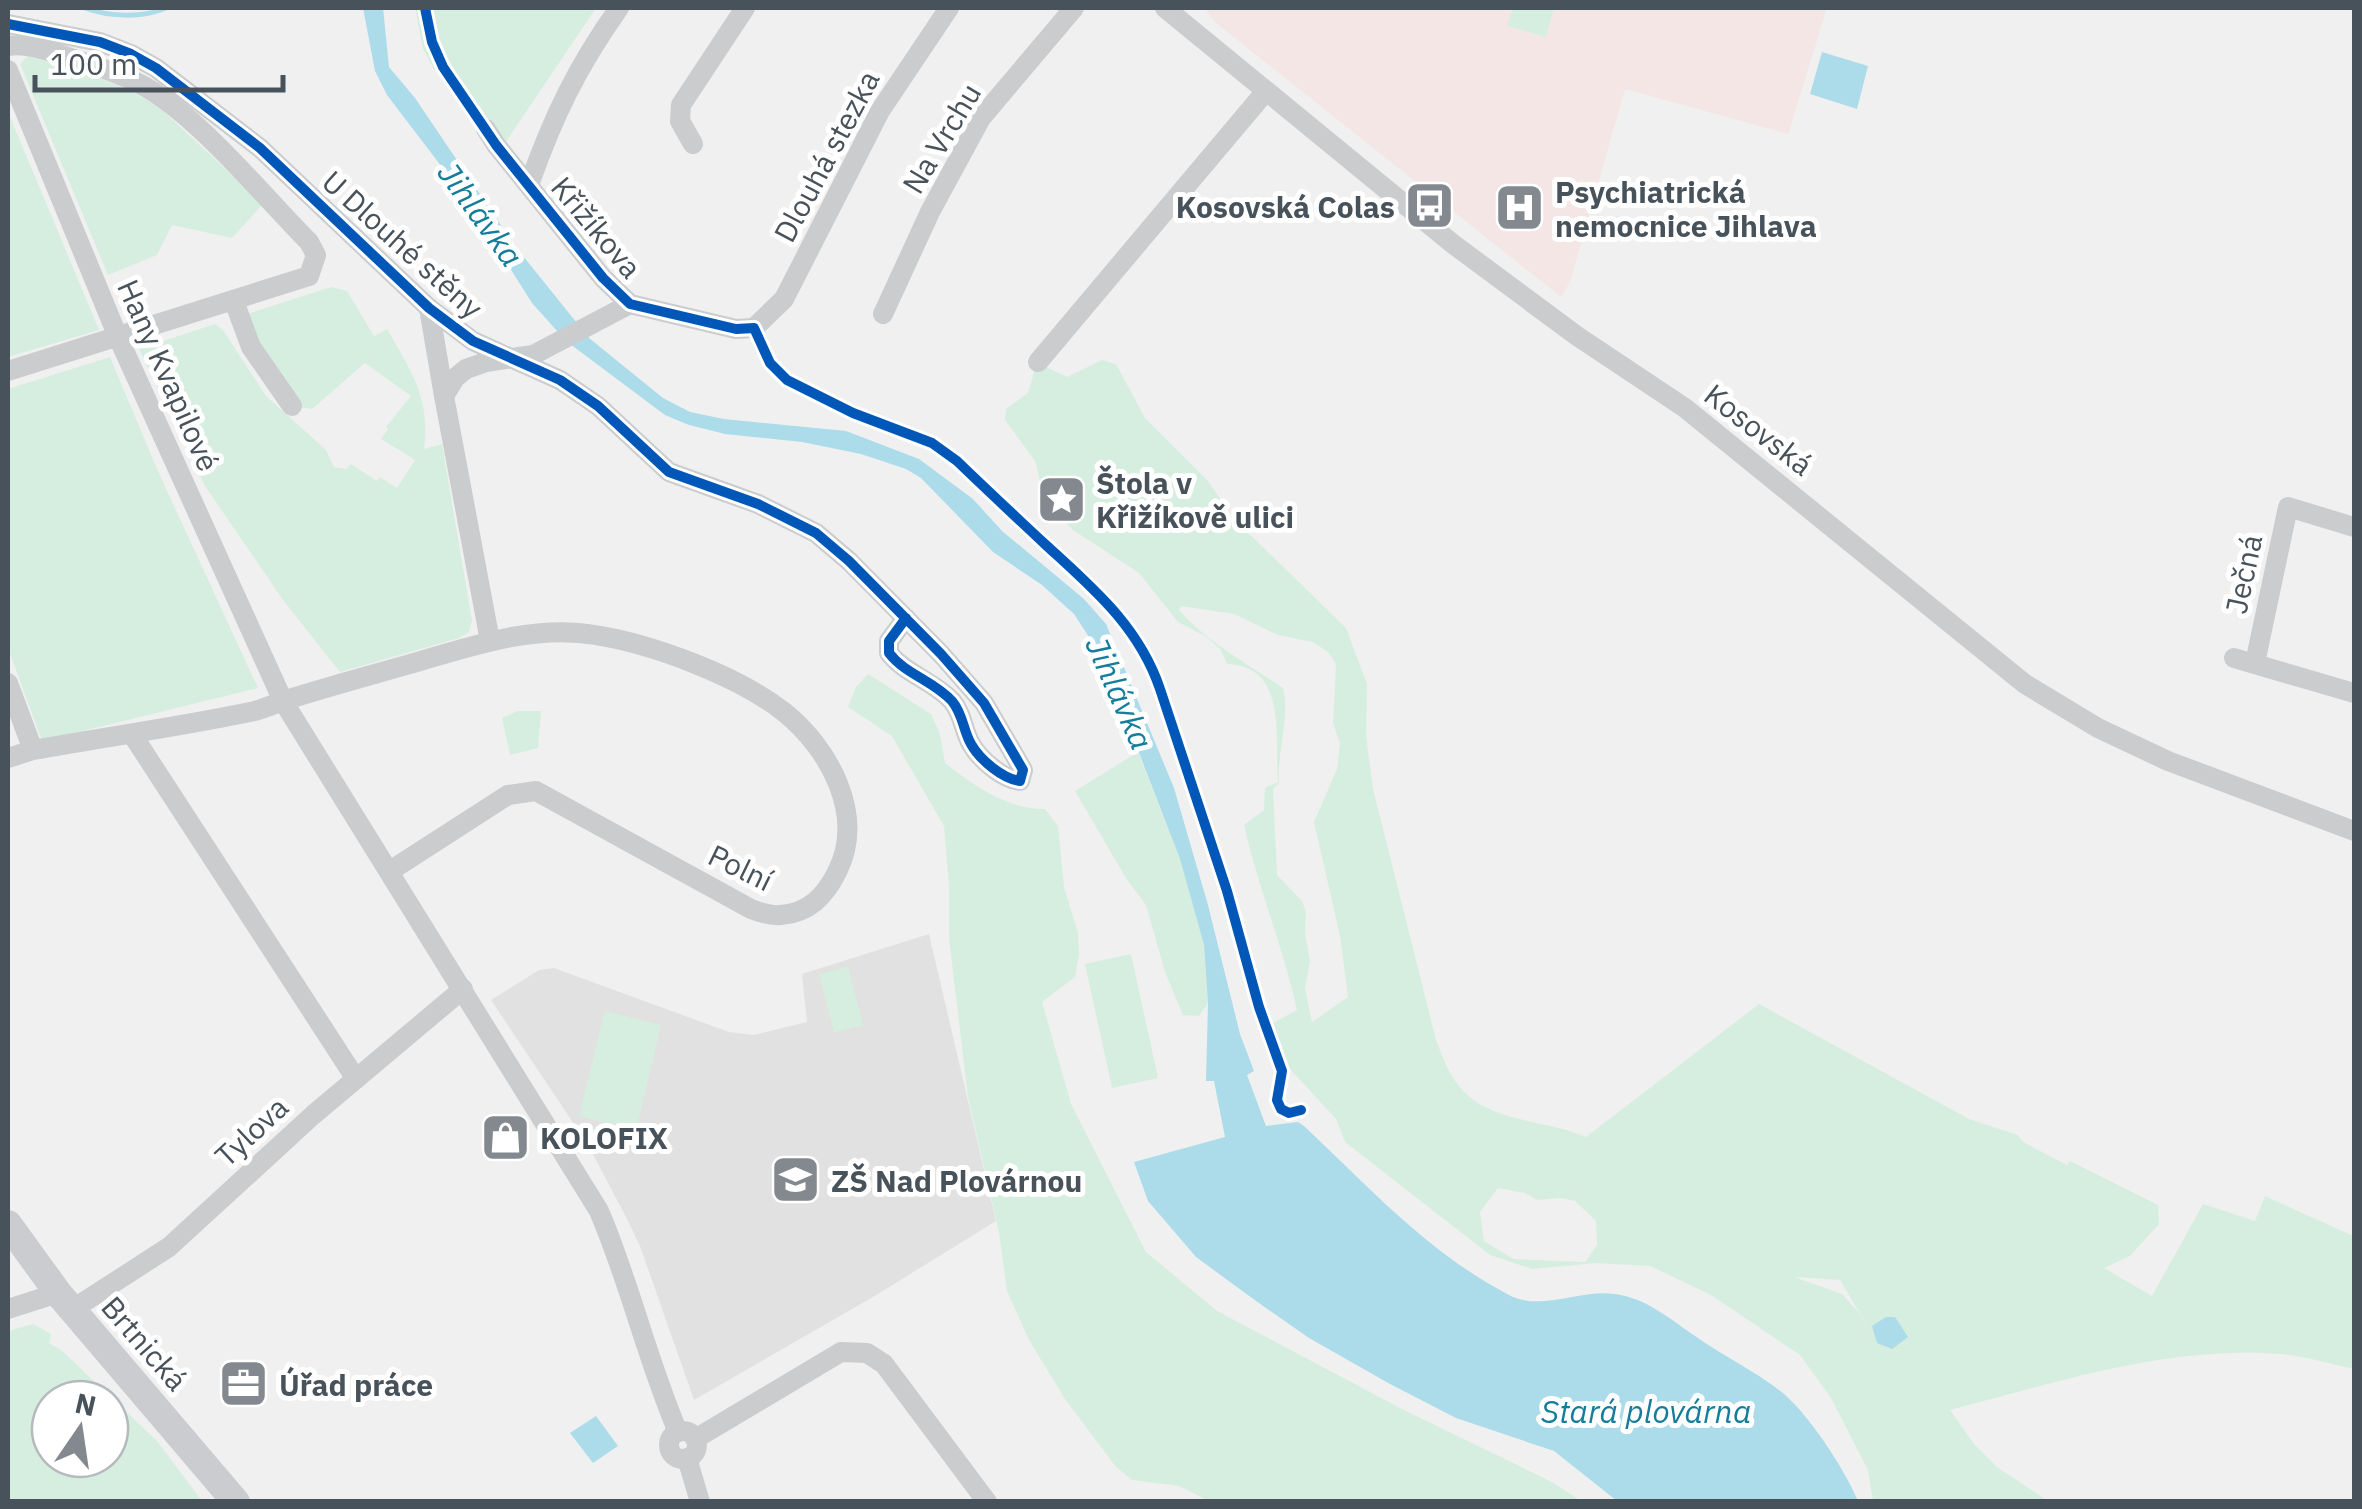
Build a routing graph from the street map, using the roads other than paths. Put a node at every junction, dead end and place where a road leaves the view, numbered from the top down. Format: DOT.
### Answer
graph roads {
  1 [pos="619,8"];
  2 [pos="745,8"];
  3 [pos="948,8"];
  4 [pos="1074,8"];
  5 [pos="1165,8"];
  6 [pos="8,24"];
  7 [pos="8,46"];
  8 [pos="8,70"];
  9 [pos="1266,91"];
  10 [pos="486,128"];
  11 [pos="693,144"];
  12 [pos="528,185"];
  13 [pos="234,301"];
  14 [pos="630,304"];
  15 [pos="429,308"];
  16 [pos="883,314"];
  17 [pos="595,322"];
  18 [pos="754,328"];
  19 [pos="118,337"];
  20 [pos="508,359"];
  21 [pos="1038,362"];
  22 [pos="8,371"];
  23 [pos="444,396"];
  24 [pos="292,406"];
  25 [pos="2354,527"];
  26 [pos="906,618"];
  27 [pos="490,641"];
  28 [pos="8,683"];
  29 [pos="2354,693"];
  30 [pos="284,701"];
  31 [pos="132,734"];
  32 [pos="33,750"];
  33 [pos="8,758"];
  34 [pos="2354,830"];
  35 [pos="390,871"];
  36 [pos="462,989"];
  37 [pos="356,1079"];
  38 [pos="8,1224"];
  39 [pos="65,1301"];
  40 [pos="8,1309"];
  41 [pos="687,1443"];
  42 [pos="236,1502"];
  43 [pos="700,1502"];
  44 [pos="987,1502"];
  1 -- 12 [label="street"];
  2 -- 11 [label="street"];
  3 -- 18 [label="street, Dlouhá stezka"];
  4 -- 16 [label="street, Na Vrchu"];
  5 -- 9 [label="street, Kosovská"];
  6 -- 15 [label="street, U Dlouhé stěny"];
  7 -- 13 [label="street, U Dlouhé stěny"];
  8 -- 19 [label="street, Hany Kvapilové"];
  9 -- 21 [label="street"];
  9 -- 34 [label="street, Kosovská"];
  10 -- 12 [label="street, Křižíkova"];
  12 -- 14 [label="street, Křižíkova"];
  13 -- 19 [label="street"];
  13 -- 24 [label="street"];
  14 -- 17 [label="street, Křižíkova"];
  14 -- 18 [label="street, Křižíkova"];
  15 -- 20 [label="street, U Dlouhé stěny"];
  15 -- 23 [label="street, U Dlouhé stěny"];
  17 -- 20 [label="street, U Dlouhé stěny"];
  19 -- 22 [label="street"];
  19 -- 30 [label="street, Hany Kvapilové"];
  20 -- 23 [label="street, U Dlouhé stěny"];
  20 -- 26 [label="street, U Dlouhé stěny"];
  23 -- 27 [label="street"];
  25 -- 29 [label="street, Ječná"];
  26 -- 26 [label="street, U Dlouhé stěny"];
  27 -- 30 [label="street, Polní"];
  27 -- 35 [label="street, Polní"];
  28 -- 32 [label="street"];
  30 -- 31 [label="street, Polní"];
  30 -- 35 [label="street"];
  31 -- 32 [label="street, Polní"];
  31 -- 37 [label="street"];
  32 -- 33 [label="street, Polní"];
  35 -- 36 [label="street"];
  36 -- 37 [label="street, Tylova"];
  36 -- 41 [label="street"];
  37 -- 39 [label="street, Tylova"];
  38 -- 39 [label="main road, Brtnická"];
  39 -- 40 [label="street, Tylova"];
  39 -- 42 [label="main road, Brtnická"];
  41 -- 43 [label="street"];
  41 -- 44 [label="street"];
}
